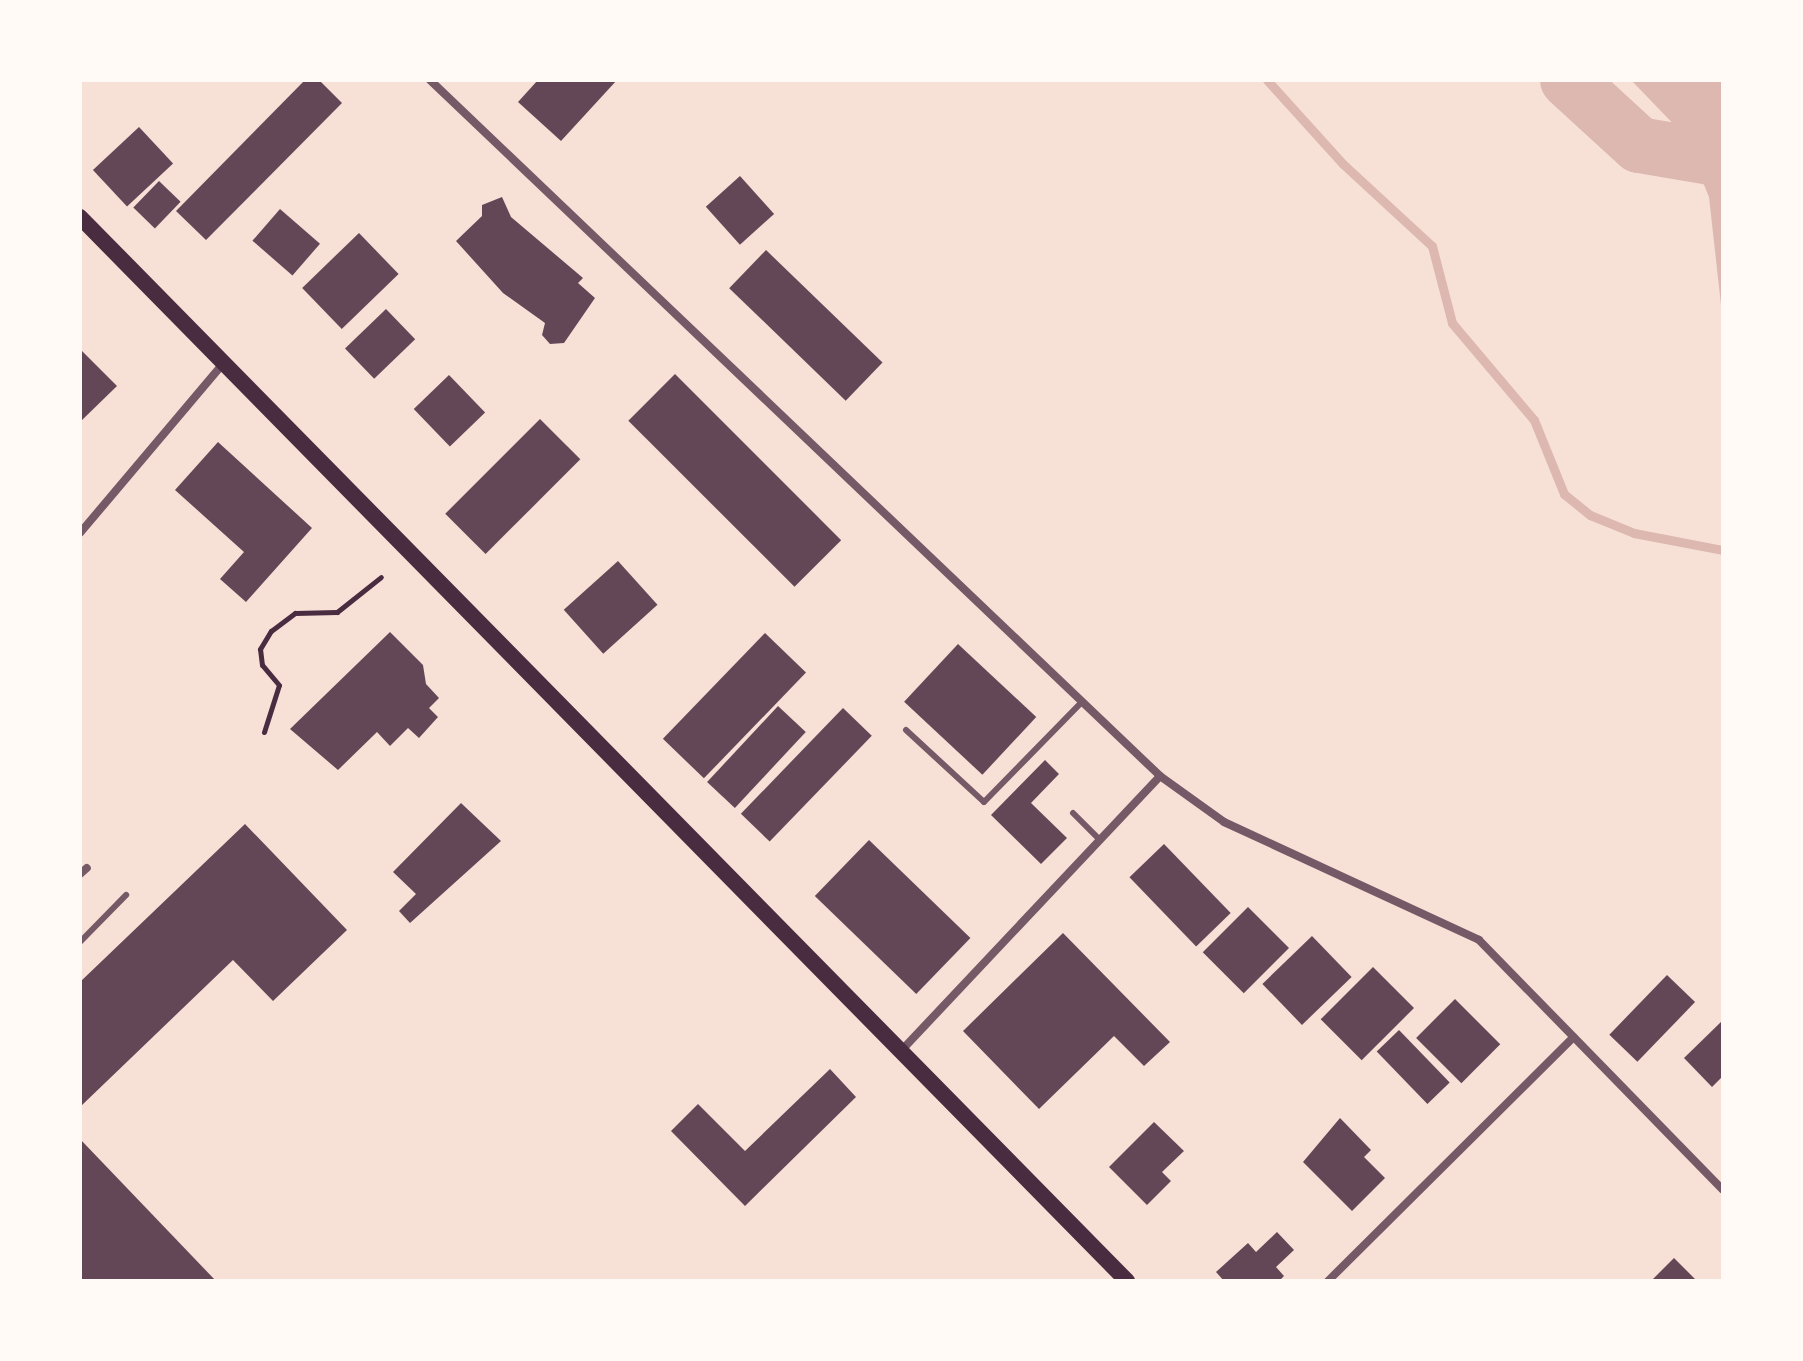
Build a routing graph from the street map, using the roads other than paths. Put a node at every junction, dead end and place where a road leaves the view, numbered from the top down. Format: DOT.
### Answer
graph roads {
  1 [pos="430,80"];
  2 [pos="80,217"];
  3 [pos="223,364"];
  4 [pos="80,533"];
  5 [pos="1082,702"];
  6 [pos="906,730"];
  7 [pos="1160,776"];
  8 [pos="1073,813"];
  9 [pos="1100,840"];
  10 [pos="126,895"];
  11 [pos="80,942"];
  12 [pos="1574,1037"];
  13 [pos="899,1053"];
  14 [pos="1723,1190"];
  15 [pos="1127,1281"];
  16 [pos="1328,1281"];
  1 -- 5 [label="street"];
  2 -- 3 [label="main road"];
  3 -- 4 [label="street"];
  3 -- 13 [label="main road"];
  5 -- 6 [label="lane"];
  5 -- 7 [label="street"];
  7 -- 9 [label="street"];
  7 -- 12 [label="street"];
  8 -- 9 [label="lane"];
  9 -- 13 [label="street"];
  10 -- 11 [label="lane"];
  12 -- 14 [label="street"];
  12 -- 16 [label="street"];
  13 -- 15 [label="main road"];
}
